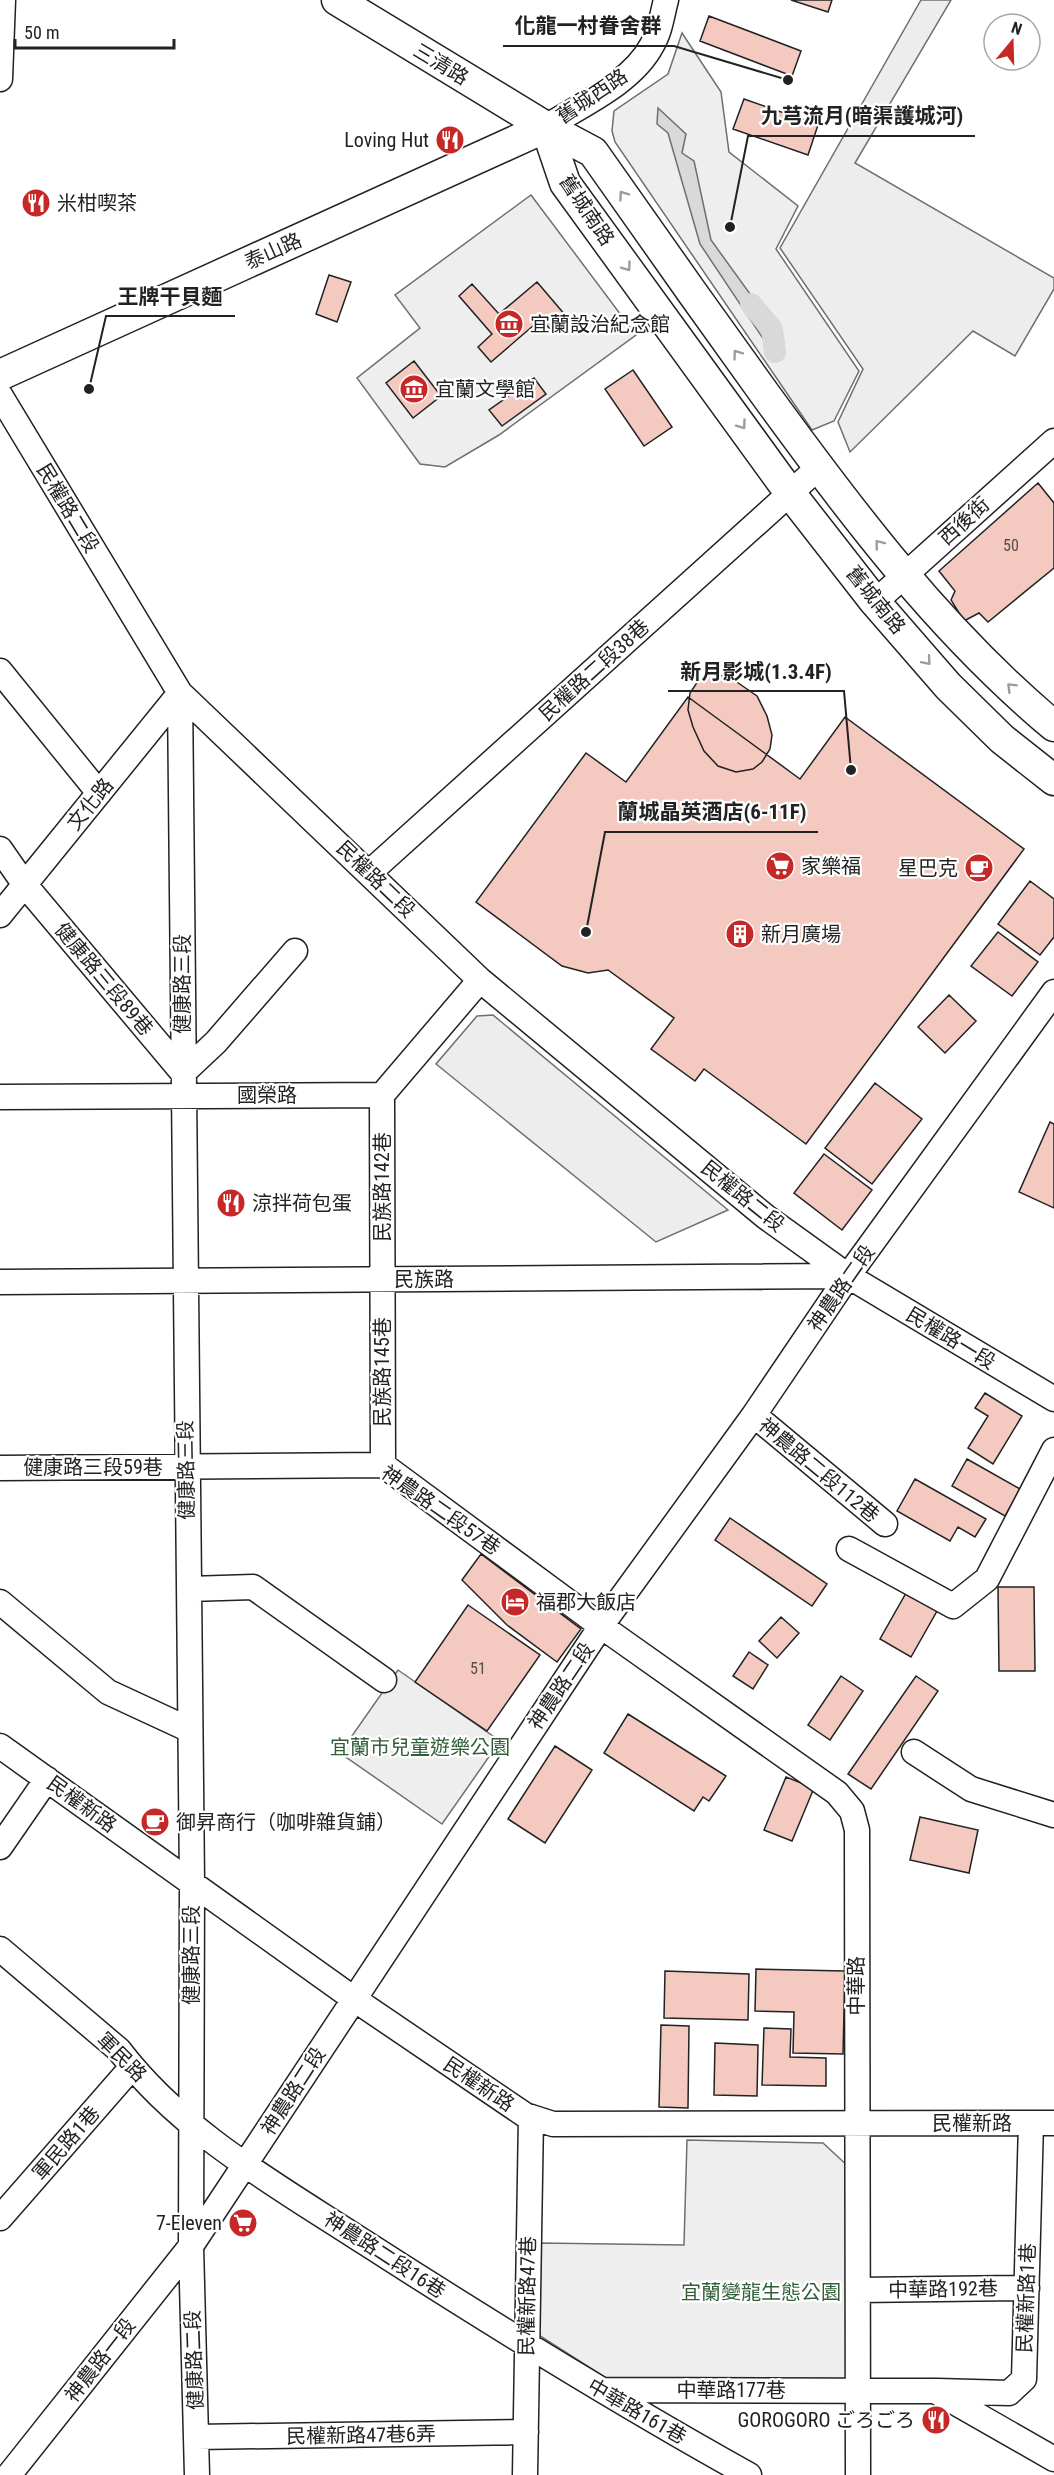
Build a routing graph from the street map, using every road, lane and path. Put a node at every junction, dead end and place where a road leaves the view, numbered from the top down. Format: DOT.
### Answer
graph roads {
  1 [pos="3,0"];
  2 [pos="337,0"];
  3 [pos="666,0"];
  4 [pos="0,79"];
  5 [pos="546,128"];
  6 [pos="0,375"];
  7 [pos="0,395"];
  8 [pos="1054,441"];
  9 [pos="819,468"];
  10 [pos="790,493"];
  11 [pos="904,575"];
  12 [pos="875,602"];
  13 [pos="0,671"];
  14 [pos="180,693"];
  15 [pos="1054,726"];
  16 [pos="1054,780"];
  17 [pos="99,793"];
  18 [pos="0,849"];
  19 [pos="370,872"];
  20 [pos="25,885"];
  21 [pos="0,915"];
  22 [pos="295,951"];
  23 [pos="480,980"];
  24 [pos="1054,992"];
  25 [pos="183,1084"];
  26 [pos="382,1095"];
  27 [pos="0,1097"];
  28 [pos="848,1276"];
  29 [pos="382,1279"];
  30 [pos="184,1281"];
  31 [pos="0,1282"];
  32 [pos="1054,1399"];
  33 [pos="754,1415"];
  34 [pos="1054,1450"];
  35 [pos="383,1465"];
  36 [pos="186,1467"];
  37 [pos="0,1468"];
  38 [pos="885,1524"];
  39 [pos="849,1549"];
  40 [pos="189,1589"];
  41 [pos="0,1602"];
  42 [pos="601,1626"];
  43 [pos="384,1680"];
  44 [pos="190,1730"];
  45 [pos="0,1746"];
  46 [pos="914,1752"];
  47 [pos="47,1779"];
  48 [pos="1054,1815"];
  49 [pos="0,1847"];
  50 [pos="192,1883"];
  51 [pos="0,1949"];
  52 [pos="354,1999"];
  53 [pos="132,2067"];
  54 [pos="531,2117"];
  55 [pos="190,2122"];
  56 [pos="856,2122"];
  57 [pos="1042,2123"];
  58 [pos="245,2165"];
  59 [pos="0,2218"];
  60 [pos="191,2246"];
  61 [pos="1027,2288"];
  62 [pos="858,2290"];
  63 [pos="526,2346"];
  64 [pos="859,2389"];
  65 [pos="603,2390"];
  66 [pos="935,2391"];
  67 [pos="526,2432"];
  68 [pos="197,2438"];
  69 [pos="1054,2459"];
  70 [pos="9,2475"];
  71 [pos="197,2475"];
  72 [pos="525,2475"];
  73 [pos="749,2475"];
  74 [pos="858,2475"];
  1 -- 4 [label="street"];
  2 -- 5 [label="main road, 三清路"];
  3 -- 5 [label="street, 舊城西路"];
  5 -- 6 [label="main road, 泰山路"];
  9 -- 5 [label="main road, 舊城南路, one-way"];
  5 -- 10 [label="main road, 舊城南路, one-way"];
  7 -- 14 [label="street, 民權路二段"];
  8 -- 11 [label="street, 西後街"];
  9 -- 10 [label="street, 民權路二段38巷"];
  11 -- 9 [label="main road, 舊城南路, one-way"];
  10 -- 12 [label="main road, 舊城南路"];
  10 -- 19 [label="street, 民權路二段38巷"];
  11 -- 12 [label="street, 西後街"];
  15 -- 11 [label="main road, 舊城南路, one-way"];
  12 -- 16 [label="main road, 舊城南路, one-way"];
  13 -- 17 [label="street"];
  14 -- 17 [label="street, 文化路"];
  14 -- 19 [label="street, 民權路二段"];
  14 -- 25 [label="street, 健康路三段"];
  17 -- 20 [label="street, 文化路"];
  18 -- 20 [label="street, 健康路三段89巷"];
  19 -- 23 [label="street, 民權路二段"];
  20 -- 21 [label="street, 文化路"];
  20 -- 25 [label="street, 健康路三段89巷"];
  22 -- 25 [label="street"];
  23 -- 26 [label="street"];
  23 -- 28 [label="street, 民權路二段"];
  24 -- 28 [label="street, 神農路二段"];
  25 -- 26 [label="street, 國榮路"];
  25 -- 27 [label="street, 國榮路"];
  25 -- 30 [label="street, 健康路三段"];
  26 -- 29 [label="street, 民族路142巷"];
  28 -- 29 [label="street, 民族路"];
  28 -- 32 [label="street, 民權路一段"];
  28 -- 33 [label="street, 神農路二段"];
  29 -- 30 [label="street, 民族路"];
  29 -- 35 [label="street, 民族路145巷"];
  30 -- 31 [label="street, 民族路"];
  30 -- 36 [label="street, 健康路三段"];
  33 -- 38 [label="street, 神農路二段112巷"];
  33 -- 42 [label="street, 神農路二段"];
  34 -- 39 [label="street"];
  35 -- 36 [label="street, 神農路二段57巷"];
  35 -- 42 [label="street, 神農路二段57巷"];
  36 -- 37 [label="street, 健康路三段59巷"];
  36 -- 40 [label="street, 健康路三段"];
  40 -- 43 [label="street"];
  40 -- 44 [label="street, 健康路三段"];
  41 -- 44 [label="street"];
  42 -- 52 [label="street, 神農路二段"];
  42 -- 56 [label="street, 中華路"];
  44 -- 50 [label="street, 健康路三段"];
  45 -- 47 [label="street, 民權新路"];
  46 -- 48 [label="street"];
  47 -- 49 [label="street"];
  47 -- 50 [label="street, 民權新路"];
  50 -- 52 [label="street, 民權新路"];
  50 -- 55 [label="street, 健康路三段"];
  51 -- 53 [label="street, 軍民路"];
  52 -- 54 [label="street, 民權新路"];
  52 -- 58 [label="street, 神農路二段"];
  53 -- 55 [label="street, 軍民路"];
  53 -- 59 [label="street, 軍民路1巷"];
  54 -- 56 [label="street, 民權新路"];
  54 -- 63 [label="street, 民權新路47巷"];
  55 -- 58 [label="street, 軍民路"];
  55 -- 60 [label="street, 健康路三段"];
  56 -- 57 [label="street, 民權新路"];
  56 -- 62 [label="street, 中華路"];
  57 -- 61 [label="street, 民權新路1巷"];
  58 -- 60 [label="street, 神農路二段"];
  58 -- 63 [label="street, 神農路二段16巷"];
  60 -- 68 [label="street, 健康路二段"];
  60 -- 70 [label="street, 神農路一段"];
  61 -- 62 [label="street, 中華路192巷"];
  61 -- 66 [label="street, 民權新路1巷"];
  62 -- 64 [label="street, 中華路"];
  63 -- 65 [label="street, 中華路161巷"];
  63 -- 67 [label="street, 民權新路47巷"];
  64 -- 65 [label="street, 中華路177巷"];
  64 -- 66 [label="street, 民權新路1巷"];
  64 -- 74 [label="street, 中華路"];
  65 -- 73 [label="street, 中華路161巷"];
  66 -- 69 [label="street"];
  67 -- 68 [label="street, 民權新路47巷6弄"];
  67 -- 72 [label="street, 民權新路47巷"];
  68 -- 71 [label="street, 健康路二段"];
}
